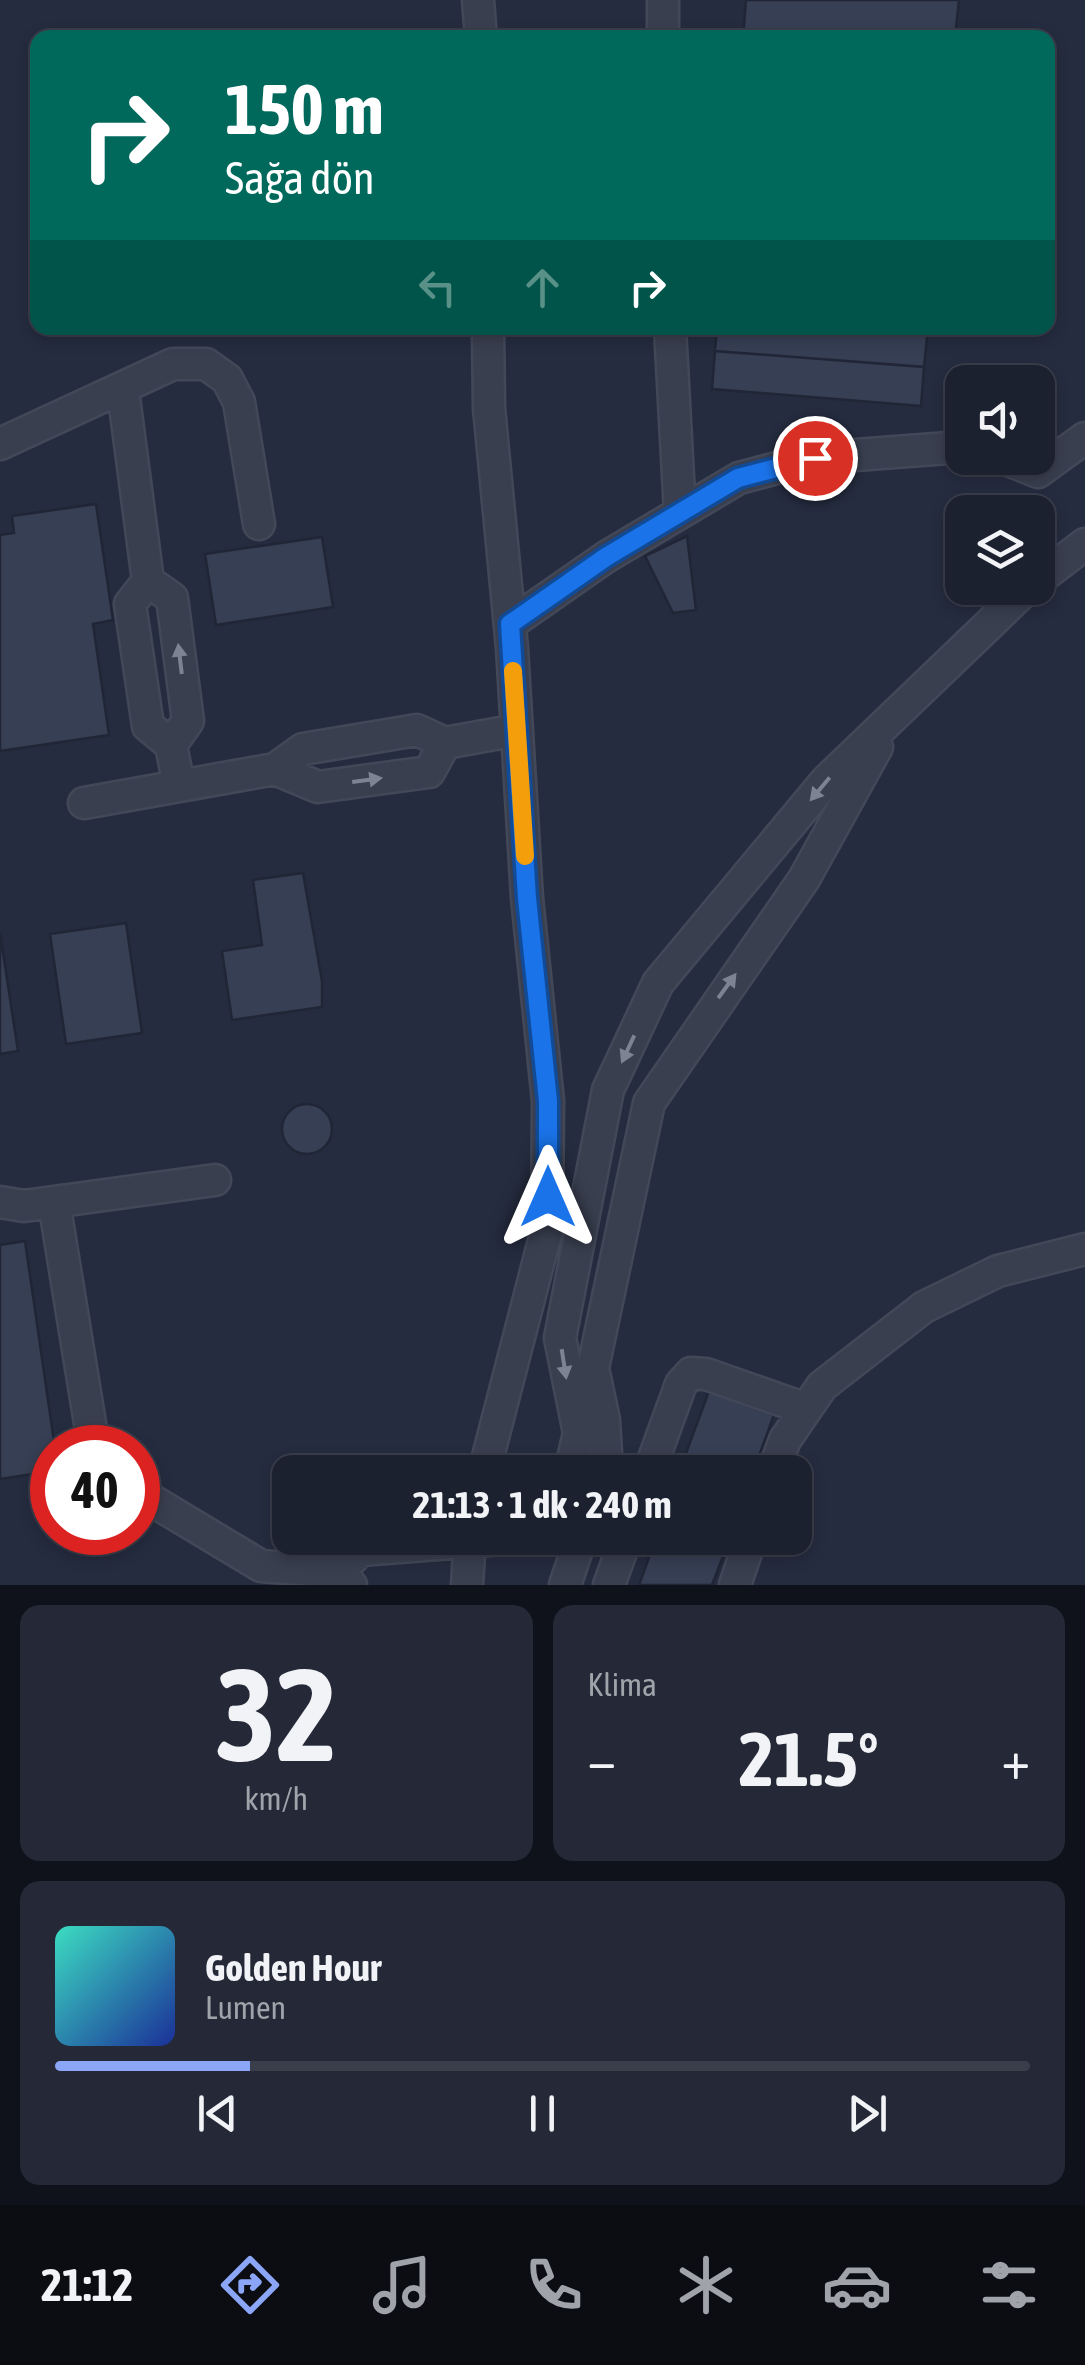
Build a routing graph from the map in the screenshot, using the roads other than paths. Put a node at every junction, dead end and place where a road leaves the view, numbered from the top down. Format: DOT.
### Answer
graph roads {
  1 [pos="478,0"];
  2 [pos="663,0"];
  3 [pos="480,30"];
  4 [pos="663,30"];
  5 [pos="488,335"];
  6 [pos="670,335"];
  7 [pos="122,390"];
  8 [pos="1085,438"];
  9 [pos="0,444"];
  10 [pos="945,448"];
  11 [pos="1055,460"];
  12 [pos="680,513"];
  13 [pos="259,524"];
  14 [pos="1085,544"];
  15 [pos="1055,567"];
  16 [pos="148,581"];
  17 [pos="1005,605"];
  18 [pos="510,624"];
  19 [pos="891,722"];
  20 [pos="517,730"];
  21 [pos="446,743"];
  22 [pos="171,744"];
  23 [pos="275,770"];
  24 [pos="178,786"];
  25 [pos="84,803"];
  26 [pos="598,1147"];
  27 [pos="638,1156"];
  28 [pos="216,1180"];
  29 [pos="0,1202"];
  30 [pos="54,1202"];
  31 [pos="586,1212"];
  32 [pos="624,1221"];
  33 [pos="1085,1248"];
  34 [pos="572,1281"];
  35 [pos="608,1290"];
  36 [pos="806,1409"];
  37 [pos="90,1425"];
  38 [pos="488,1455"];
  39 [pos="573,1455"];
  40 [pos="605,1455"];
  41 [pos="655,1455"];
  42 [pos="780,1455"];
  43 [pos="160,1505"];
  44 [pos="359,1555"];
  45 [pos="469,1555"];
  46 [pos="575,1555"];
  47 [pos="620,1555"];
  48 [pos="745,1555"];
  49 [pos="300,1577"];
  50 [pos="345,1579"];
  51 [pos="467,1585"];
  52 [pos="565,1585"];
  53 [pos="609,1585"];
  54 [pos="735,1585"];
  1 -- 3 [label="street"];
  2 -- 4 [label="street"];
  5 -- 18 [label="street"];
  6 -- 12 [label="street"];
  7 -- 9 [label="street"];
  7 -- 13 [label="street"];
  7 -- 16 [label="street"];
  8 -- 11 [label="street"];
  10 -- 12 [label="street"];
  12 -- 18 [label="street"];
  14 -- 15 [label="street"];
  16 -- 22 [label="street"];
  22 -- 16 [label="street, one-way"];
  17 -- 19 [label="street"];
  18 -- 20 [label="street"];
  19 -- 26 [label="street, one-way"];
  27 -- 19 [label="street, one-way"];
  20 -- 21 [label="street"];
  20 -- 38 [label="street"];
  21 -- 23 [label="street"];
  23 -- 21 [label="street, one-way"];
  22 -- 24 [label="street"];
  23 -- 24 [label="street"];
  24 -- 25 [label="street"];
  26 -- 27 [label="street"];
  26 -- 31 [label="street"];
  27 -- 32 [label="street"];
  28 -- 30 [label="street"];
  29 -- 30 [label="street"];
  30 -- 37 [label="street"];
  31 -- 32 [label="street"];
  31 -- 34 [label="street"];
  32 -- 35 [label="street"];
  33 -- 36 [label="street"];
  34 -- 35 [label="street"];
  34 -- 39 [label="street, one-way"];
  35 -- 40 [label="street"];
  36 -- 41 [label="street"];
  36 -- 42 [label="street"];
  43 -- 49 [label="street"];
  44 -- 50 [label="street"];
  45 -- 51 [label="street"];
  46 -- 52 [label="street"];
  47 -- 53 [label="street"];
  48 -- 54 [label="street"];
  49 -- 50 [label="street"];
}
